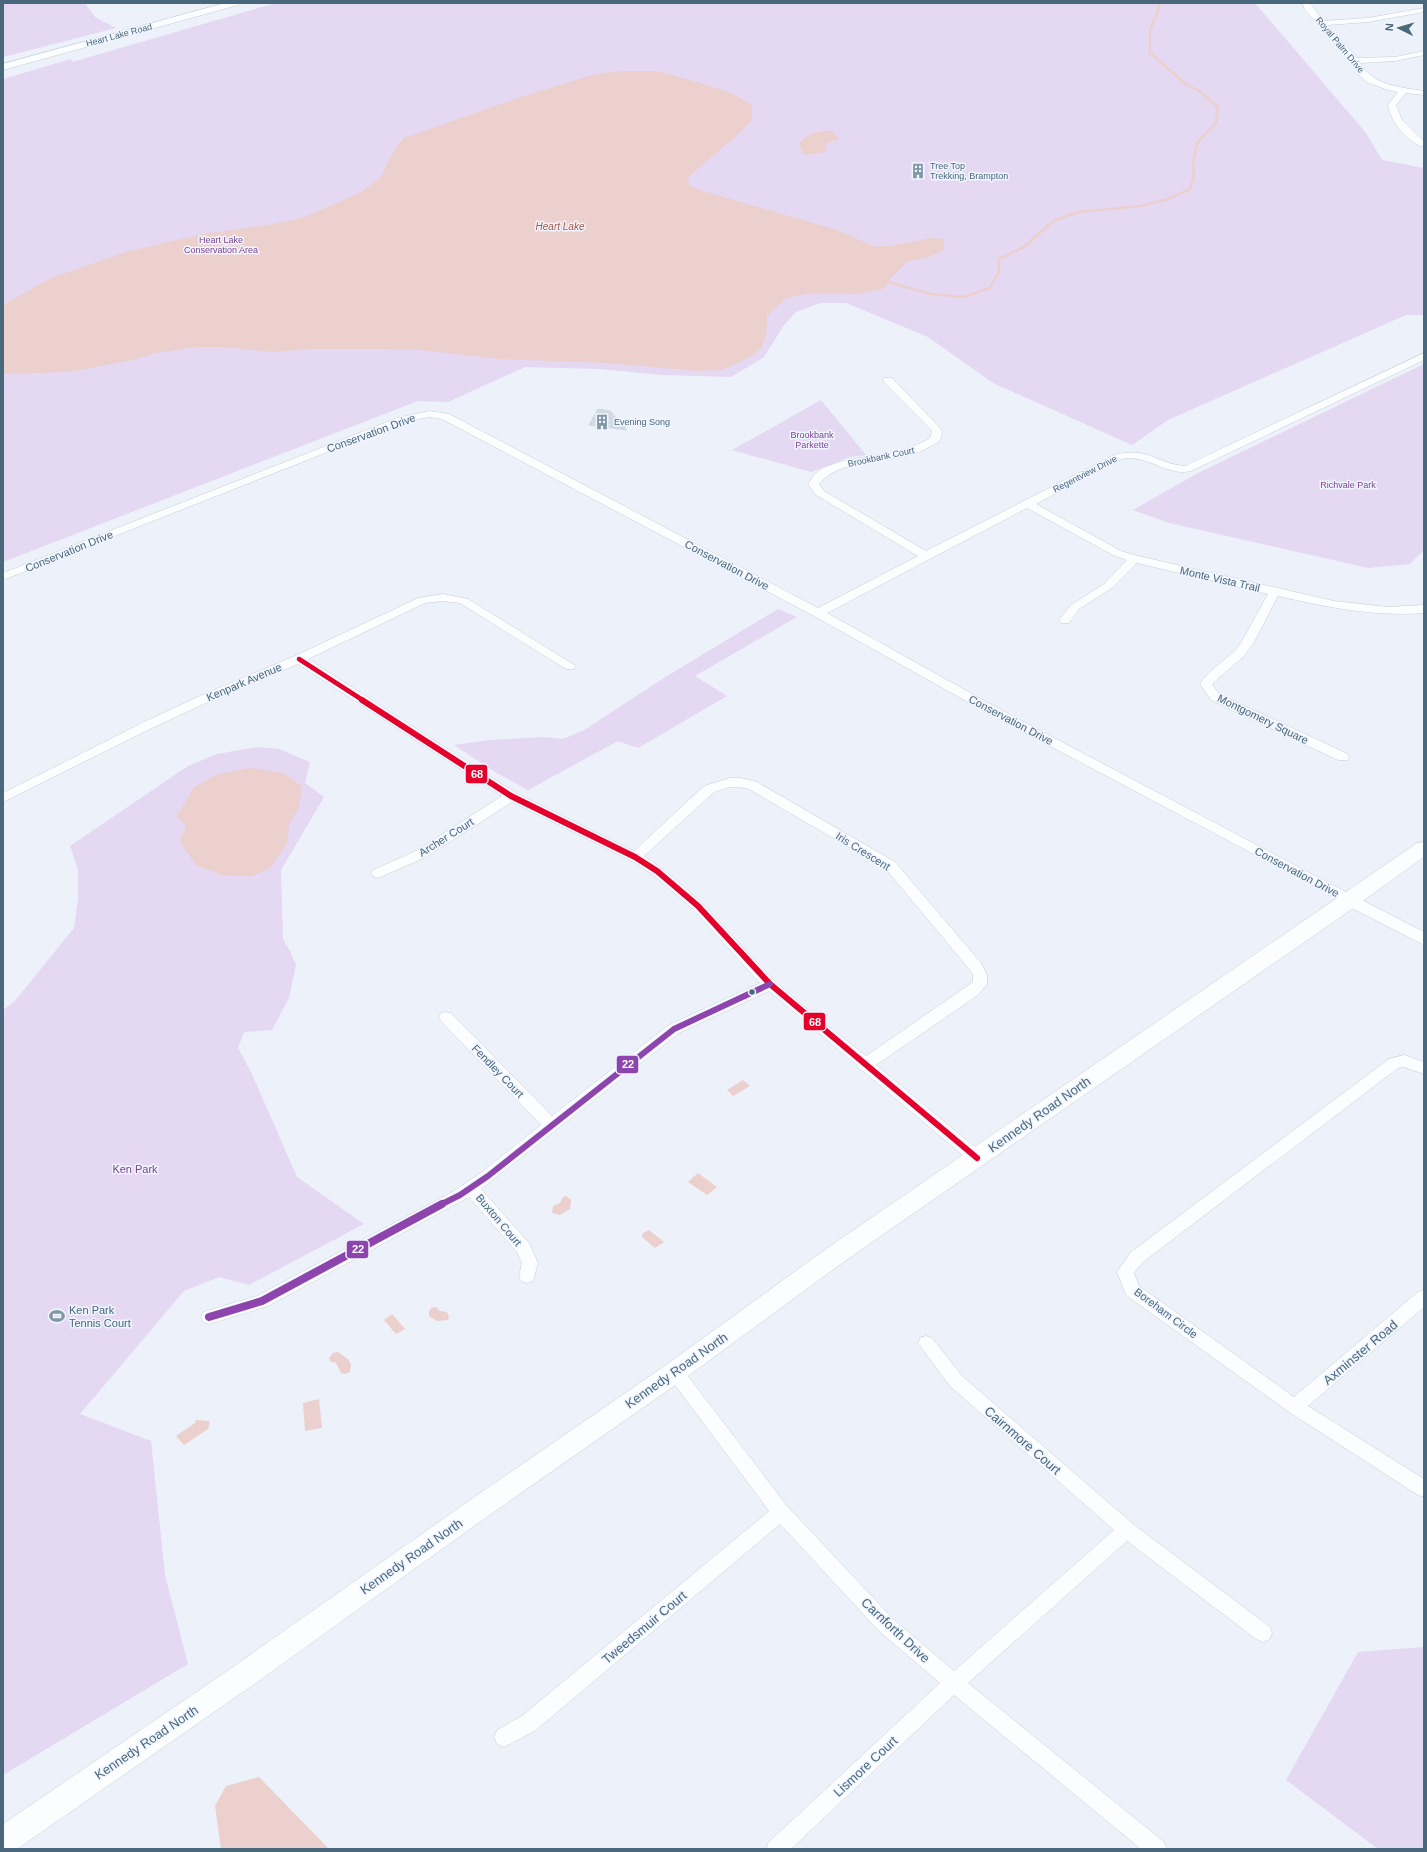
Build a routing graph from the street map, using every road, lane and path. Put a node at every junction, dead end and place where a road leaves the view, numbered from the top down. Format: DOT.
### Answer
graph roads {
  1 [pos="235,3"];
  2 [pos="1306,3"];
  3 [pos="1424,10"];
  4 [pos="1322,23"];
  5 [pos="1424,53"];
  6 [pos="1355,61"];
  7 [pos="3,67"];
  8 [pos="1403,91"];
  9 [pos="1424,93"];
  10 [pos="1424,144"];
  11 [pos="1424,356"];
  12 [pos="888,380"];
  13 [pos="1028,504"];
  14 [pos="926,556"];
  15 [pos="1135,560"];
  16 [pos="3,577"];
  17 [pos="1274,591"];
  18 [pos="1424,609"];
  19 [pos="818,613"];
  20 [pos="1065,620"];
  21 [pos="299,659"];
  22 [pos="570,666"];
  23 [pos="1343,757"];
  24 [pos="511,796"];
  25 [pos="3,798"];
  26 [pos="1424,848"];
  27 [pos="635,857"];
  28 [pos="378,873"];
  29 [pos="1350,900"];
  30 [pos="1424,939"];
  31 [pos="770,984"];
  32 [pos="446,1017"];
  33 [pos="864,1065"];
  34 [pos="1424,1068"];
  35 [pos="551,1125"];
  36 [pos="977,1158"];
  37 [pos="471,1188"];
  38 [pos="527,1276"];
  39 [pos="1424,1297"];
  40 [pos="209,1316"];
  41 [pos="926,1343"];
  42 [pos="675,1372"];
  43 [pos="1295,1407"];
  44 [pos="1424,1490"];
  45 [pos="781,1512"];
  46 [pos="1127,1530"];
  47 [pos="1263,1633"];
  48 [pos="954,1683"];
  49 [pos="504,1737"];
  50 [pos="3,1841"];
  51 [pos="776,1849"];
  52 [pos="1157,1849"];
  1 -- 7 [label="street, Heart Lake Road"];
  2 -- 4 [label="street, Royal Palm Drive"];
  3 -- 4 [label="street"];
  4 -- 6 [label="street, Royal Palm Drive"];
  5 -- 6 [label="street"];
  6 -- 8 [label="street, Royal Palm Drive"];
  8 -- 9 [label="street, Royal Palm Drive"];
  8 -- 10 [label="street"];
  11 -- 13 [label="street, Regentview Drive"];
  12 -- 14 [label="street, Brookbank Court"];
  13 -- 14 [label="street, Regentview Drive"];
  13 -- 15 [label="street, Monte Vista Trail"];
  14 -- 19 [label="street, Regentview Drive"];
  15 -- 17 [label="street, Monte Vista Trail"];
  15 -- 20 [label="street"];
  16 -- 19 [label="street, Conservation Drive"];
  17 -- 18 [label="street, Monte Vista Trail"];
  17 -- 23 [label="street, Montgomery Square"];
  19 -- 29 [label="street, Conservation Drive"];
  21 -- 22 [label="street, Kenpark Avenue"];
  21 -- 24 [label="street"];
  21 -- 25 [label="street, Kenpark Avenue"];
  24 -- 27 [label="street"];
  24 -- 28 [label="street, Archer Court"];
  26 -- 29 [label="main road, Kennedy Road North"];
  27 -- 31 [label="street"];
  27 -- 33 [label="street, Iris Crescent"];
  29 -- 30 [label="street, Conservation Drive"];
  29 -- 36 [label="main road, Kennedy Road North"];
  31 -- 33 [label="street"];
  31 -- 35 [label="street"];
  32 -- 35 [label="street, Fendley Court"];
  33 -- 36 [label="street"];
  34 -- 43 [label="street, Boreham Circle"];
  35 -- 37 [label="street"];
  36 -- 42 [label="main road, Kennedy Road North"];
  37 -- 38 [label="street, Buxton Court"];
  37 -- 40 [label="street"];
  39 -- 43 [label="street, Axminster Road"];
  41 -- 46 [label="street, Cairnmore Court"];
  42 -- 45 [label="street, Carnforth Drive"];
  42 -- 50 [label="main road, Kennedy Road North"];
  43 -- 44 [label="street, Boreham Circle"];
  45 -- 48 [label="street, Carnforth Drive"];
  45 -- 49 [label="street, Tweedsmuir Court"];
  46 -- 47 [label="street, Cairnmore Court"];
  46 -- 48 [label="street"];
  48 -- 51 [label="street, Lismore Court"];
  48 -- 52 [label="street, Carnforth Drive"];
}
